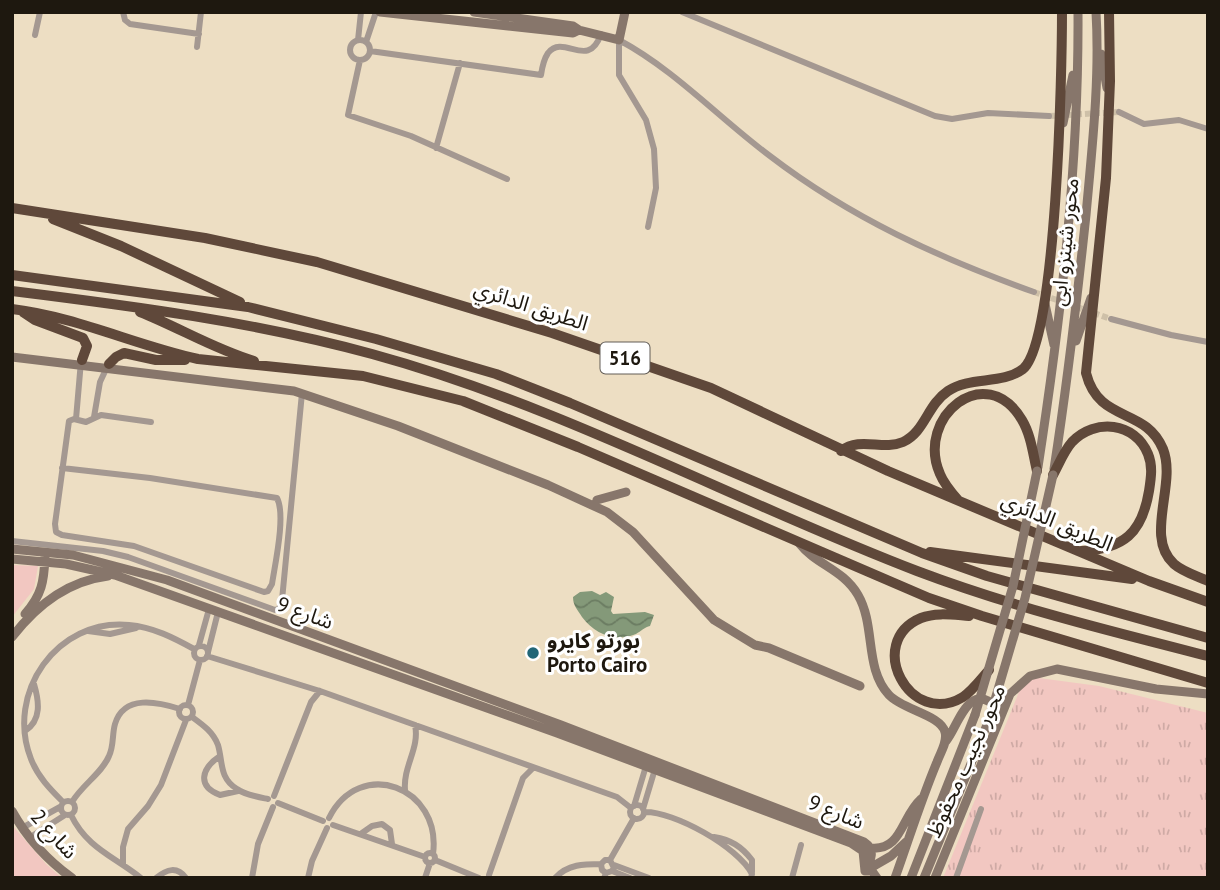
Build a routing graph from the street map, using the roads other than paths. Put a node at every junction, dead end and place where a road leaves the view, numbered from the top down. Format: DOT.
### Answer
graph roads {
  1 [pos="40,12"];
  2 [pos="123,12"];
  3 [pos="201,12"];
  4 [pos="361,12"];
  5 [pos="378,12"];
  6 [pos="474,12"];
  7 [pos="625,12"];
  8 [pos="682,12"];
  9 [pos="1062,12"];
  10 [pos="1078,12"];
  11 [pos="1096,12"];
  12 [pos="1109,12"];
  13 [pos="579,30"];
  14 [pos="199,34"];
  15 [pos="601,34"];
  16 [pos="35,35"];
  17 [pos="1097,35"];
  18 [pos="618,40"];
  19 [pos="362,41"];
  20 [pos="197,47"];
  21 [pos="370,51"];
  22 [pos="1078,53"];
  23 [pos="360,60"];
  24 [pos="460,63"];
  25 [pos="1109,104"];
  26 [pos="1119,112"];
  27 [pos="1049,116"];
  28 [pos="1208,129"];
  29 [pos="1061,133"];
  30 [pos="436,148"];
  31 [pos="507,179"];
  32 [pos="12,208"];
  33 [pos="32,211"];
  34 [pos="648,227"];
  35 [pos="12,275"];
  36 [pos="1095,287"];
  37 [pos="12,290"];
  38 [pos="1034,292"];
  39 [pos="1045,303"];
  40 [pos="118,304"];
  41 [pos="248,307"];
  42 [pos="17,309"];
  43 [pos="1111,319"];
  44 [pos="1208,342"];
  45 [pos="12,352"];
  46 [pos="1055,354"];
  47 [pos="1071,356"];
  48 [pos="12,357"];
  49 [pos="198,359"];
  50 [pos="81,363"];
  51 [pos="107,366"];
  52 [pos="274,367"];
  53 [pos="302,393"];
  54 [pos="94,417"];
  55 [pos="76,419"];
  56 [pos="151,422"];
  57 [pos="841,451"];
  58 [pos="62,468"];
  59 [pos="1037,471"];
  60 [pos="1053,475"];
  61 [pos="548,485"];
  62 [pos="626,492"];
  63 [pos="597,500"];
  64 [pos="959,501"];
  65 [pos="12,541"];
  66 [pos="798,541"];
  67 [pos="12,549"];
  68 [pos="1076,551"];
  69 [pos="922,553"];
  70 [pos="45,556"];
  71 [pos="12,559"];
  72 [pos="115,575"];
  73 [pos="167,580"];
  74 [pos="1149,581"];
  75 [pos="1208,581"];
  76 [pos="164,592"];
  77 [pos="1208,602"];
  78 [pos="214,610"];
  79 [pos="982,616"];
  80 [pos="12,628"];
  81 [pos="280,628"];
  82 [pos="736,631"];
  83 [pos="12,637"];
  84 [pos="1208,638"];
  85 [pos="197,647"];
  86 [pos="208,654"];
  87 [pos="1208,656"];
  88 [pos="200,660"];
  89 [pos="991,668"];
  90 [pos="426,677"];
  91 [pos="1208,682"];
  92 [pos="34,684"];
  93 [pos="421,686"];
  94 [pos="860,686"];
  95 [pos="310,687"];
  96 [pos="320,691"];
  97 [pos="1208,694"];
  98 [pos="311,702"];
  99 [pos="188,705"];
  100 [pos="180,709"];
  101 [pos="1002,717"];
  102 [pos="189,718"];
  103 [pos="415,725"];
  104 [pos="559,729"];
  105 [pos="429,730"];
  106 [pos="26,731"];
  107 [pos="417,739"];
  108 [pos="945,742"];
  109 [pos="220,756"];
  110 [pos="520,764"];
  111 [pos="533,768"];
  112 [pos="650,768"];
  113 [pos="405,776"];
  114 [pos="523,778"];
  115 [pos="393,787"];
  116 [pos="405,790"];
  117 [pos="238,791"];
  118 [pos="922,797"];
  119 [pos="273,801"];
  120 [pos="72,802"];
  121 [pos="61,804"];
  122 [pos="633,807"];
  123 [pos="981,809"];
  124 [pos="12,811"];
  125 [pos="643,811"];
  126 [pos="68,815"];
  127 [pos="634,818"];
  128 [pos="328,823"];
  129 [pos="22,828"];
  130 [pos="362,834"];
  131 [pos="911,836"];
  132 [pos="29,838"];
  133 [pos="392,844"];
  134 [pos="801,845"];
  135 [pos="123,847"];
  136 [pos="871,848"];
  137 [pos="111,857"];
  138 [pos="433,859"];
  139 [pos="123,864"];
  140 [pos="609,870"];
  141 [pos="863,874"];
  142 [pos="490,876"];
  143 [pos="751,876"];
  144 [pos="72,878"];
  145 [pos="141,878"];
  146 [pos="156,878"];
  147 [pos="186,878"];
  148 [pos="252,878"];
  149 [pos="308,878"];
  150 [pos="425,878"];
  151 [pos="480,878"];
  152 [pos="555,878"];
  153 [pos="630,878"];
  154 [pos="649,878"];
  155 [pos="792,878"];
  156 [pos="877,878"];
  157 [pos="895,878"];
  158 [pos="911,878"];
  159 [pos="924,878"];
  160 [pos="935,878"];
  161 [pos="956,878"];
  1 -- 16 [label="street"];
  2 -- 14 [label="street"];
  3 -- 14 [label="street"];
  4 -- 19 [label="street"];
  5 -- 13 [label="street"];
  5 -- 19 [label="street"];
  6 -- 13 [label="street"];
  7 -- 18 [label="street"];
  8 -- 27 [label="street"];
  9 -- 29 [label="highway"];
  10 -- 22 [label="street, محور شينزو ابى"];
  11 -- 17 [label="street, محور شينزو ابى"];
  12 -- 25 [label="highway"];
  13 -- 15 [label="street"];
  14 -- 20 [label="street"];
  15 -- 18 [label="street"];
  15 -- 24 [label="street"];
  17 -- 25 [label="street"];
  17 -- 47 [label="street, محور شينزو ابى"];
  18 -- 34 [label="street"];
  18 -- 38 [label="street"];
  19 -- 21 [label="street"];
  19 -- 23 [label="street"];
  21 -- 23 [label="street"];
  21 -- 24 [label="street"];
  22 -- 29 [label="street"];
  22 -- 46 [label="street, محور شينزو ابى"];
  23 -- 30 [label="street"];
  24 -- 30 [label="street"];
  25 -- 36 [label="highway"];
  26 -- 28 [label="street"];
  29 -- 39 [label="highway"];
  30 -- 31 [label="street"];
  32 -- 33 [label="highway, الطريق الدائري / 516"];
  33 -- 41 [label="highway, 516"];
  33 -- 57 [label="highway, الطريق الدائري / 516"];
  35 -- 41 [label="highway, 516"];
  36 -- 47 [label="street"];
  36 -- 75 [label="highway"];
  37 -- 40 [label="highway"];
  39 -- 46 [label="street"];
  39 -- 57 [label="highway"];
  40 -- 52 [label="highway"];
  40 -- 87 [label="highway"];
  41 -- 69 [label="highway, 516"];
  42 -- 49 [label="highway"];
  42 -- 50 [label="highway"];
  43 -- 44 [label="street"];
  45 -- 50 [label="street"];
  46 -- 59 [label="street, محور شينزو ابى"];
  47 -- 60 [label="street, محور شينزو ابى"];
  48 -- 50 [label="street"];
  49 -- 51 [label="highway"];
  49 -- 52 [label="highway"];
  50 -- 51 [label="street"];
  50 -- 55 [label="street"];
  51 -- 53 [label="street"];
  51 -- 54 [label="street"];
  52 -- 66 [label="highway"];
  53 -- 61 [label="street"];
  53 -- 65 [label="street"];
  54 -- 55 [label="street"];
  54 -- 56 [label="street"];
  55 -- 58 [label="street"];
  57 -- 64 [label="highway, الطريق الدائري / 516"];
  58 -- 58 [label="street"];
  59 -- 64 [label="highway"];
  59 -- 89 [label="street, محور شينزو ابى, bridge"];
  60 -- 68 [label="highway"];
  60 -- 159 [label="street, محور شينزو ابى, bridge"];
  61 -- 63 [label="street"];
  61 -- 82 [label="street"];
  62 -- 63 [label="street"];
  63 -- 82 [label="street"];
  64 -- 68 [label="highway, الطريق الدائري / 516"];
  66 -- 79 [label="highway"];
  66 -- 108 [label="street, محور نجيب محفوظ"];
  67 -- 70 [label="street, شارع 9"];
  68 -- 74 [label="highway, الطريق الدائري / 516"];
  69 -- 74 [label="highway"];
  69 -- 84 [label="highway, 516"];
  70 -- 71 [label="street, شارع 9"];
  70 -- 72 [label="street, شارع 9"];
  70 -- 73 [label="street, شارع 9"];
  70 -- 80 [label="street"];
  72 -- 76 [label="street, شارع 9"];
  72 -- 83 [label="street"];
  73 -- 76 [label="street"];
  73 -- 81 [label="street, شارع 9"];
  74 -- 77 [label="highway, الطريق الدائري / 516"];
  76 -- 78 [label="street, شارع 9"];
  78 -- 81 [label="street, شارع 9"];
  78 -- 85 [label="street"];
  78 -- 86 [label="street"];
  79 -- 89 [label="highway"];
  79 -- 91 [label="highway"];
  81 -- 90 [label="street, شارع 9"];
  81 -- 93 [label="street, شارع 9"];
  82 -- 94 [label="street"];
  85 -- 86 [label="street"];
  85 -- 88 [label="street"];
  85 -- 92 [label="street"];
  86 -- 88 [label="street"];
  86 -- 95 [label="street"];
  88 -- 99 [label="street"];
  89 -- 158 [label="street, محور شينزو ابى, bridge"];
  90 -- 93 [label="street"];
  90 -- 104 [label="street, شارع 9"];
  92 -- 106 [label="street"];
  92 -- 106 [label="street"];
  93 -- 104 [label="street, شارع 9"];
  95 -- 96 [label="street"];
  95 -- 98 [label="street"];
  96 -- 98 [label="street"];
  96 -- 103 [label="street"];
  97 -- 101 [label="street, محور نجيب محفوظ"];
  98 -- 119 [label="street"];
  99 -- 100 [label="street"];
  99 -- 102 [label="street"];
  100 -- 102 [label="street"];
  100 -- 120 [label="street"];
  101 -- 108 [label="street"];
  101 -- 160 [label="street, محور نجيب محفوظ"];
  102 -- 109 [label="street"];
  102 -- 135 [label="street"];
  103 -- 105 [label="street"];
  103 -- 107 [label="street"];
  104 -- 112 [label="street, شارع 9"];
  104 -- 136 [label="street, شارع 9"];
  105 -- 107 [label="street"];
  105 -- 110 [label="street"];
  106 -- 121 [label="street"];
  107 -- 113 [label="street"];
  108 -- 118 [label="street, محور نجيب محفوظ"];
  109 -- 117 [label="street"];
  109 -- 117 [label="street"];
  110 -- 111 [label="street"];
  110 -- 114 [label="street"];
  111 -- 114 [label="street"];
  111 -- 122 [label="street"];
  112 -- 122 [label="street"];
  112 -- 125 [label="street"];
  112 -- 141 [label="street, شارع 9"];
  113 -- 115 [label="street"];
  113 -- 116 [label="street"];
  114 -- 142 [label="street"];
  115 -- 116 [label="street"];
  115 -- 128 [label="street"];
  116 -- 138 [label="street"];
  117 -- 119 [label="street"];
  118 -- 131 [label="street, محور نجيب محفوظ"];
  118 -- 136 [label="street"];
  119 -- 128 [label="street"];
  119 -- 148 [label="street"];
  120 -- 121 [label="street"];
  120 -- 126 [label="street"];
  121 -- 126 [label="street"];
  121 -- 129 [label="street"];
  122 -- 125 [label="street"];
  122 -- 127 [label="street"];
  123 -- 161 [label="street"];
  124 -- 129 [label="street, شارع 2"];
  125 -- 127 [label="street"];
  125 -- 143 [label="street"];
  126 -- 132 [label="street"];
  126 -- 137 [label="street"];
  127 -- 140 [label="street"];
  128 -- 130 [label="street"];
  128 -- 149 [label="street"];
  129 -- 132 [label="street, شارع 2"];
  130 -- 133 [label="street"];
  130 -- 133 [label="street"];
  131 -- 141 [label="street"];
  131 -- 157 [label="street, محور نجيب محفوظ"];
  132 -- 144 [label="street, شارع 2"];
  133 -- 138 [label="street"];
  134 -- 155 [label="street"];
  135 -- 137 [label="street"];
  135 -- 139 [label="street"];
  136 -- 141 [label="street, شارع 9"];
  137 -- 139 [label="street"];
  138 -- 150 [label="street"];
  138 -- 151 [label="street"];
  139 -- 145 [label="street"];
  140 -- 152 [label="street"];
  140 -- 153 [label="street"];
  140 -- 154 [label="street"];
  141 -- 156 [label="street"];
  142 -- 151 [label="street"];
  146 -- 147 [label="street"];
}
